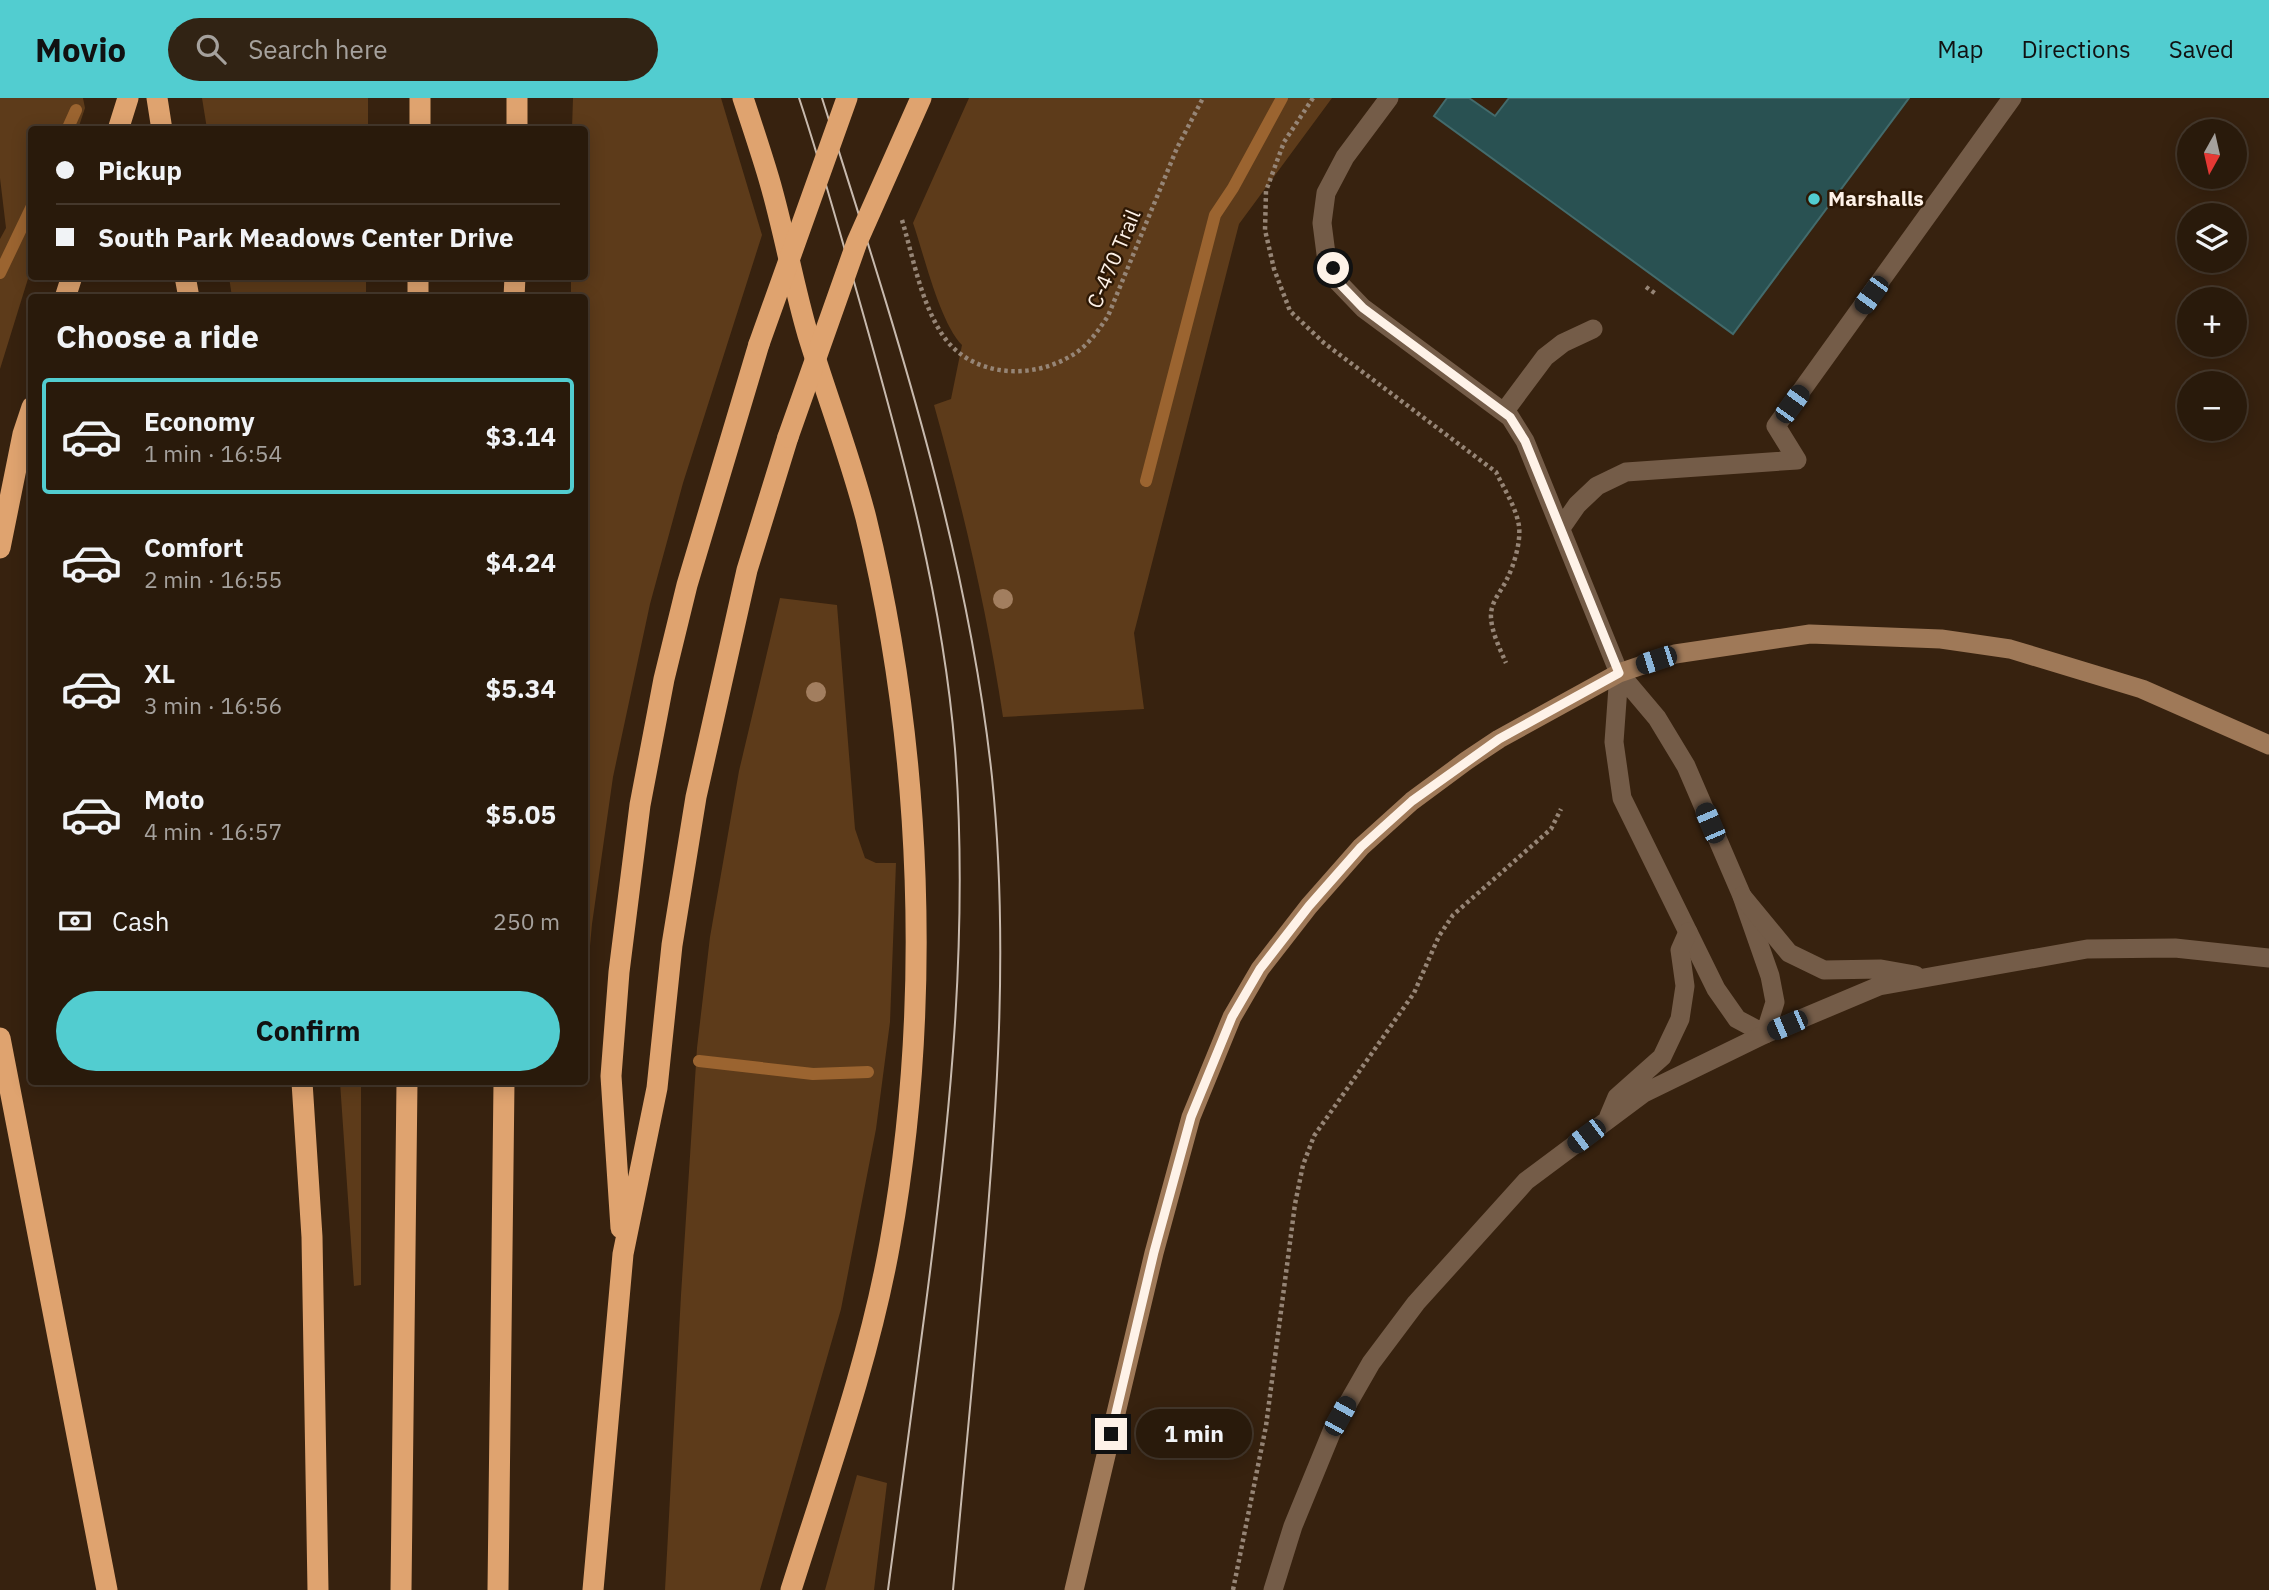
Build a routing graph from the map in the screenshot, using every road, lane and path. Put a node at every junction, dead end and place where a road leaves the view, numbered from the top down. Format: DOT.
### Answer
graph roads {
  1 [pos="128,98"];
  2 [pos="157,98"];
  3 [pos="420,98"];
  4 [pos="517,98"];
  5 [pos="743,98"];
  6 [pos="847,98"];
  7 [pos="921,98"];
  8 [pos="1203,98"];
  9 [pos="1312,98"];
  10 [pos="1388,98"];
  11 [pos="2012,98"];
  12 [pos="119,126"];
  13 [pos="161,126"];
  14 [pos="420,126"];
  15 [pos="517,126"];
  16 [pos="920,283"];
  17 [pos="1646,287"];
  18 [pos="1656,294"];
  19 [pos="1593,329"];
  20 [pos="1504,412"];
  21 [pos="28,419"];
  22 [pos="1560,528"];
  23 [pos="0,548"];
  24 [pos="1506,663"];
  25 [pos="1619,673"];
  26 [pos="2269,745"];
  27 [pos="1561,809"];
  28 [pos="1742,896"];
  29 [pos="1688,932"];
  30 [pos="2269,958"];
  31 [pos="1927,977"];
  32 [pos="1765,1034"];
  33 [pos="0,1038"];
  34 [pos="302,1085"];
  35 [pos="407,1085"];
  36 [pos="504,1085"];
  37 [pos="1606,1121"];
  38 [pos="623,1254"];
  39 [pos="107,1590"];
  40 [pos="318,1590"];
  41 [pos="401,1590"];
  42 [pos="498,1590"];
  43 [pos="593,1590"];
  44 [pos="791,1590"];
  45 [pos="1074,1590"];
  46 [pos="1233,1590"];
  47 [pos="1273,1590"];
  1 -- 12 [label="highway"];
  2 -- 13 [label="highway"];
  3 -- 14 [label="highway"];
  4 -- 15 [label="highway"];
  5 -- 44 [label="highway"];
  6 -- 38 [label="highway, bridge"];
  7 -- 38 [label="highway, bridge"];
  8 -- 16 [label="path, C-470 Trail"];
  9 -- 24 [label="path"];
  10 -- 20 [label="street"];
  11 -- 22 [label="street"];
  17 -- 18 [label="path"];
  19 -- 20 [label="street"];
  20 -- 22 [label="street"];
  21 -- 23 [label="highway"];
  22 -- 25 [label="street"];
  25 -- 26 [label="main road"];
  25 -- 28 [label="street"];
  25 -- 29 [label="street"];
  25 -- 45 [label="main road"];
  27 -- 46 [label="path"];
  28 -- 31 [label="street"];
  28 -- 32 [label="street"];
  29 -- 32 [label="street"];
  29 -- 37 [label="street"];
  30 -- 31 [label="street"];
  31 -- 32 [label="street"];
  32 -- 37 [label="street"];
  33 -- 39 [label="highway"];
  34 -- 40 [label="highway"];
  35 -- 41 [label="highway"];
  36 -- 42 [label="highway"];
  37 -- 47 [label="street"];
  38 -- 43 [label="highway"];
}
